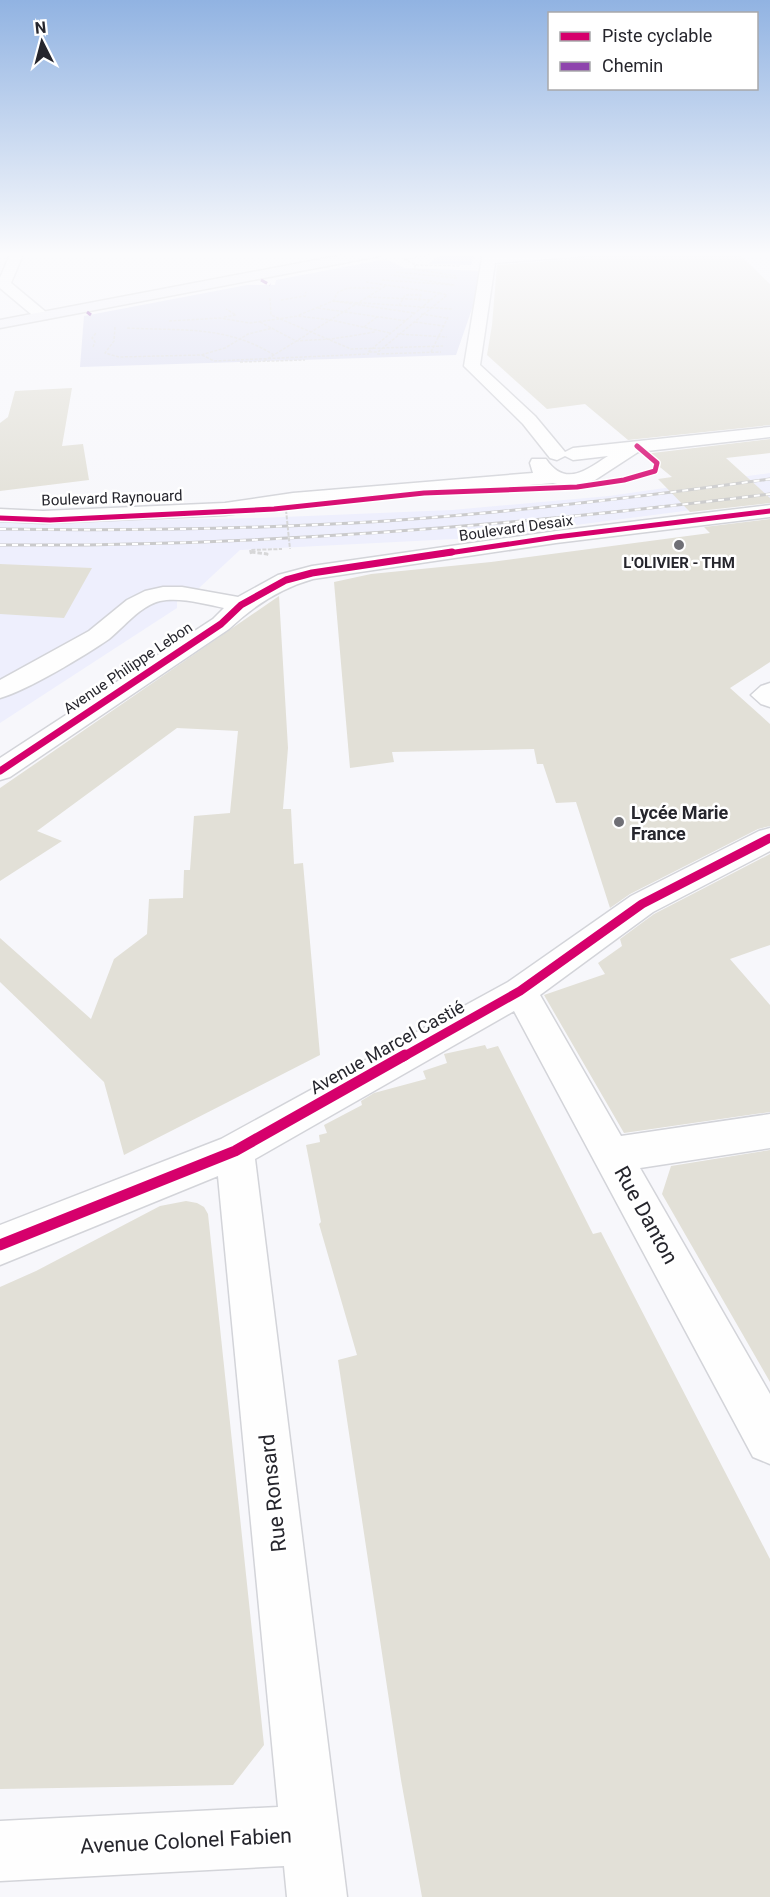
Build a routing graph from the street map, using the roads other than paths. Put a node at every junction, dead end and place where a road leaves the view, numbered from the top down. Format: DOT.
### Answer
graph roads {
  1 [pos="476,341"];
  2 [pos="770,432"];
  3 [pos="637,446"];
  4 [pos="565,454"];
  5 [pos="539,465"];
  6 [pos="599,467"];
  7 [pos="555,477"];
  8 [pos="504,483"];
  9 [pos="770,511"];
  10 [pos="0,515"];
  11 [pos="270,589"];
  12 [pos="241,606"];
  13 [pos="0,690"];
  14 [pos="770,691"];
  15 [pos="770,699"];
  16 [pos="0,771"];
  17 [pos="770,838"];
  18 [pos="520,991"];
  19 [pos="770,1131"];
  20 [pos="235,1151"];
  21 [pos="613,1155"];
  22 [pos="0,1245"];
  23 [pos="770,1440"];
  24 [pos="310,1835"];
  25 [pos="0,1851"];
  26 [pos="317,1897"];
  1 -- 4 [label="street"];
  2 -- 3 [label="street"];
  3 -- 4 [label="street"];
  3 -- 6 [label="street, Boulevard Raynouard"];
  4 -- 5 [label="street"];
  4 -- 6 [label="street"];
  5 -- 7 [label="street"];
  5 -- 8 [label="street"];
  6 -- 7 [label="street, Boulevard Raynouard"];
  7 -- 8 [label="street, Boulevard Raynouard"];
  8 -- 10 [label="street, Boulevard Raynouard"];
  9 -- 11 [label="street, Boulevard Desaix"];
  11 -- 12 [label="street, Avenue Philippe Lebon"];
  12 -- 13 [label="street"];
  12 -- 16 [label="street, Avenue Philippe Lebon"];
  14 -- 15 [label="street"];
  17 -- 18 [label="street, Avenue Marcel Castié"];
  18 -- 20 [label="street, Avenue Marcel Castié"];
  18 -- 21 [label="street, Rue Danton"];
  19 -- 21 [label="street"];
  20 -- 22 [label="street, Avenue Marcel Castié"];
  20 -- 24 [label="street, Rue Ronsard"];
  21 -- 23 [label="street, Rue Danton"];
  24 -- 25 [label="street, Avenue Colonel Fabien"];
  24 -- 26 [label="street, Avenue Colonel Fabien"];
}
